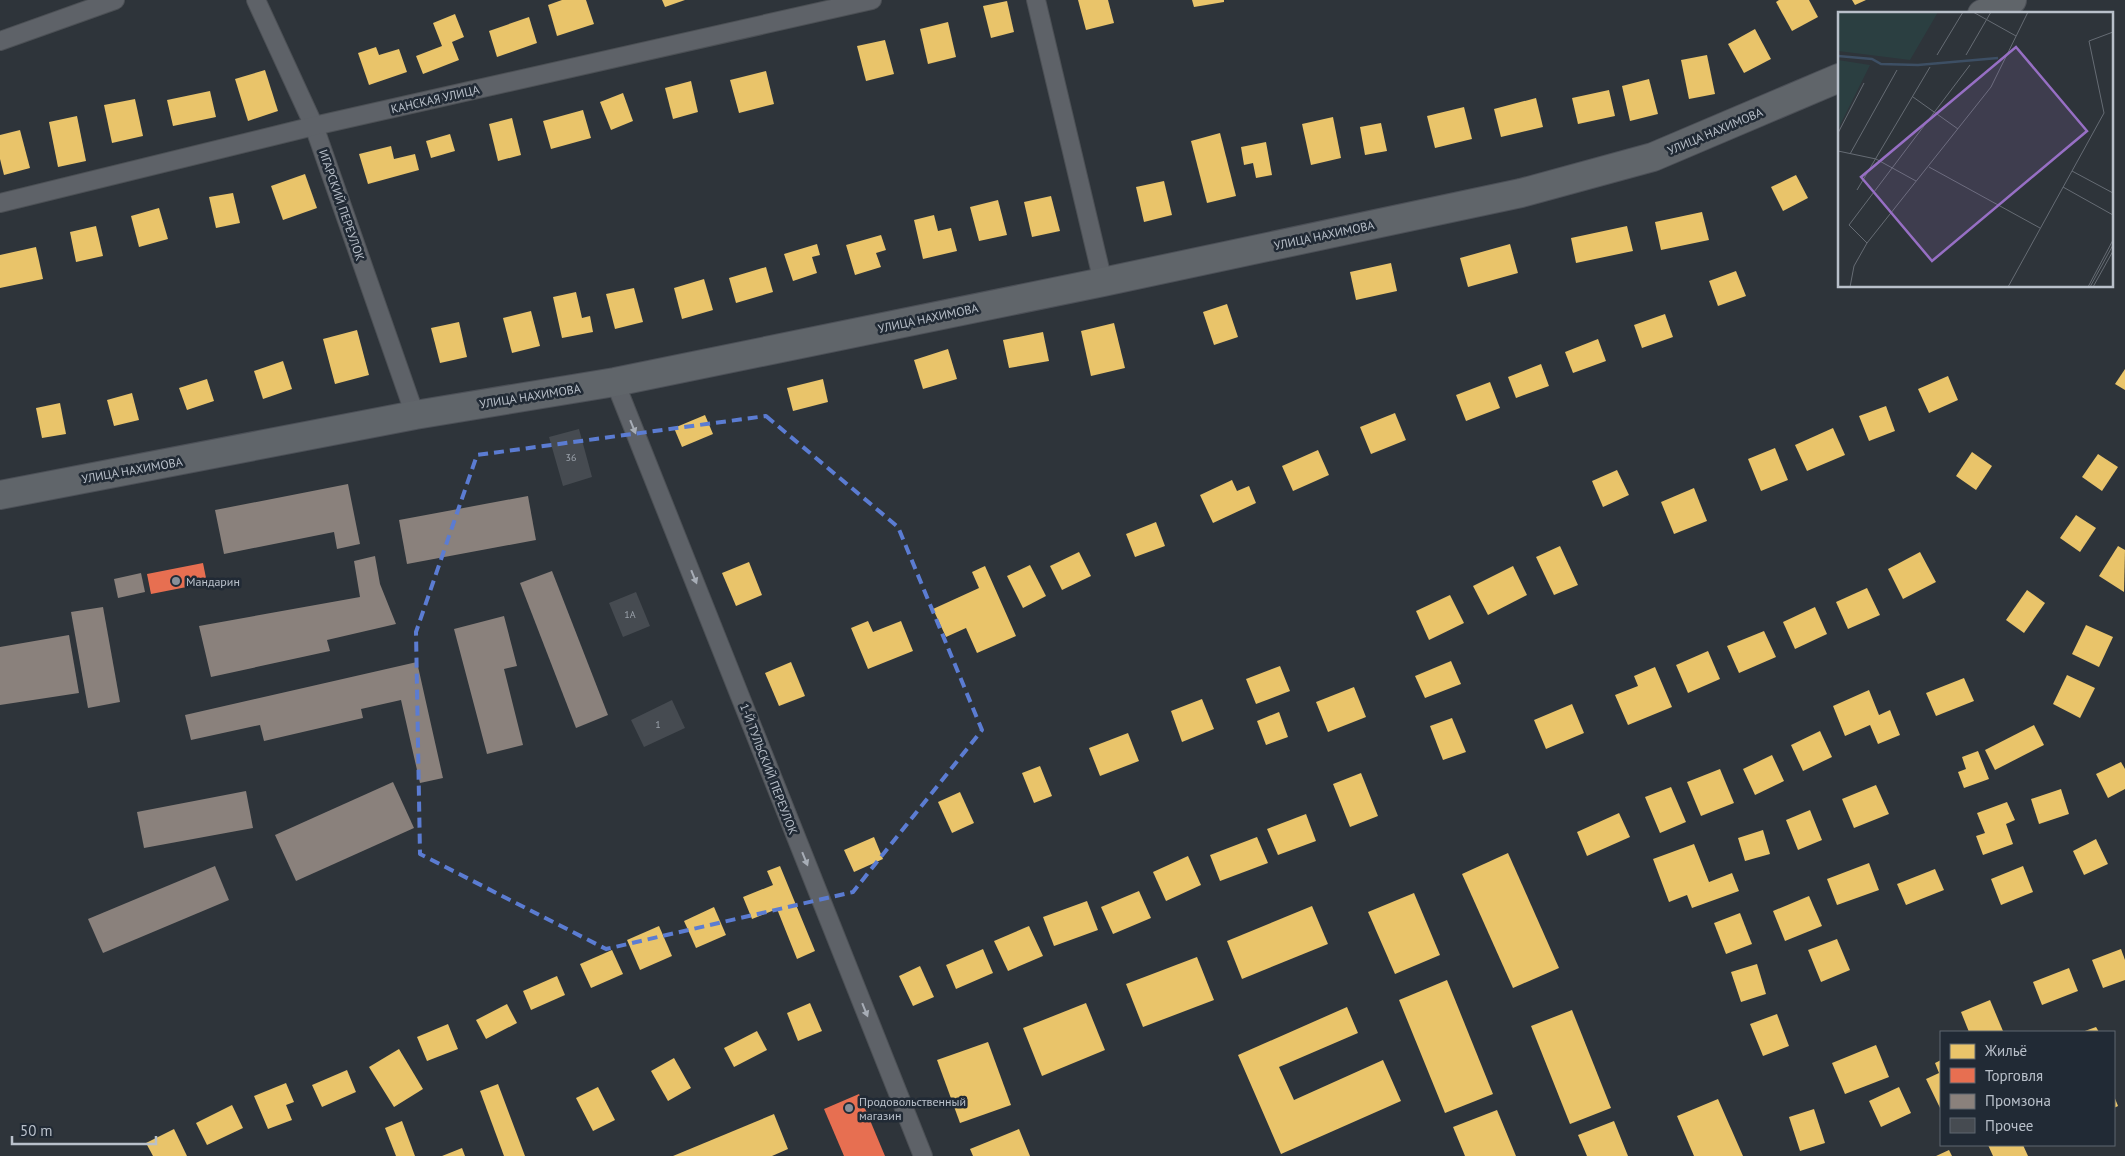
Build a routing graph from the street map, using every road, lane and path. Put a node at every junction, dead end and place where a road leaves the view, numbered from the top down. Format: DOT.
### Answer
graph roads {
  1 [pos="115,0"];
  2 [pos="256,0"];
  3 [pos="872,0"];
  4 [pos="1036,0"];
  5 [pos="2012,0"];
  6 [pos="1986,12"];
  7 [pos="0,41"];
  8 [pos="1838,78"];
  9 [pos="314,126"];
  10 [pos="0,203"];
  11 [pos="1103,282"];
  12 [pos="614,382"];
  13 [pos="415,415"];
  14 [pos="0,495"];
  15 [pos="923,1156"];
  1 -- 7 [label="street"];
  2 -- 9 [label="street, ИГАРСКИЙ ПЕРЕУЛОК"];
  3 -- 9 [label="street, КАНСКАЯ УЛИЦА"];
  4 -- 11 [label="street"];
  5 -- 6 [label="main road"];
  8 -- 11 [label="main road, УЛИЦА НАХИМОВА"];
  9 -- 10 [label="street, КАНСКАЯ УЛИЦА"];
  9 -- 13 [label="street, ИГАРСКИЙ ПЕРЕУЛОК"];
  11 -- 12 [label="main road, УЛИЦА НАХИМОВА"];
  12 -- 13 [label="main road, УЛИЦА НАХИМОВА"];
  12 -- 15 [label="street, 1-Й ТУЛЬСКИЙ ПЕРЕУЛОК, one-way"];
  13 -- 14 [label="main road, УЛИЦА НАХИМОВА"];
}
